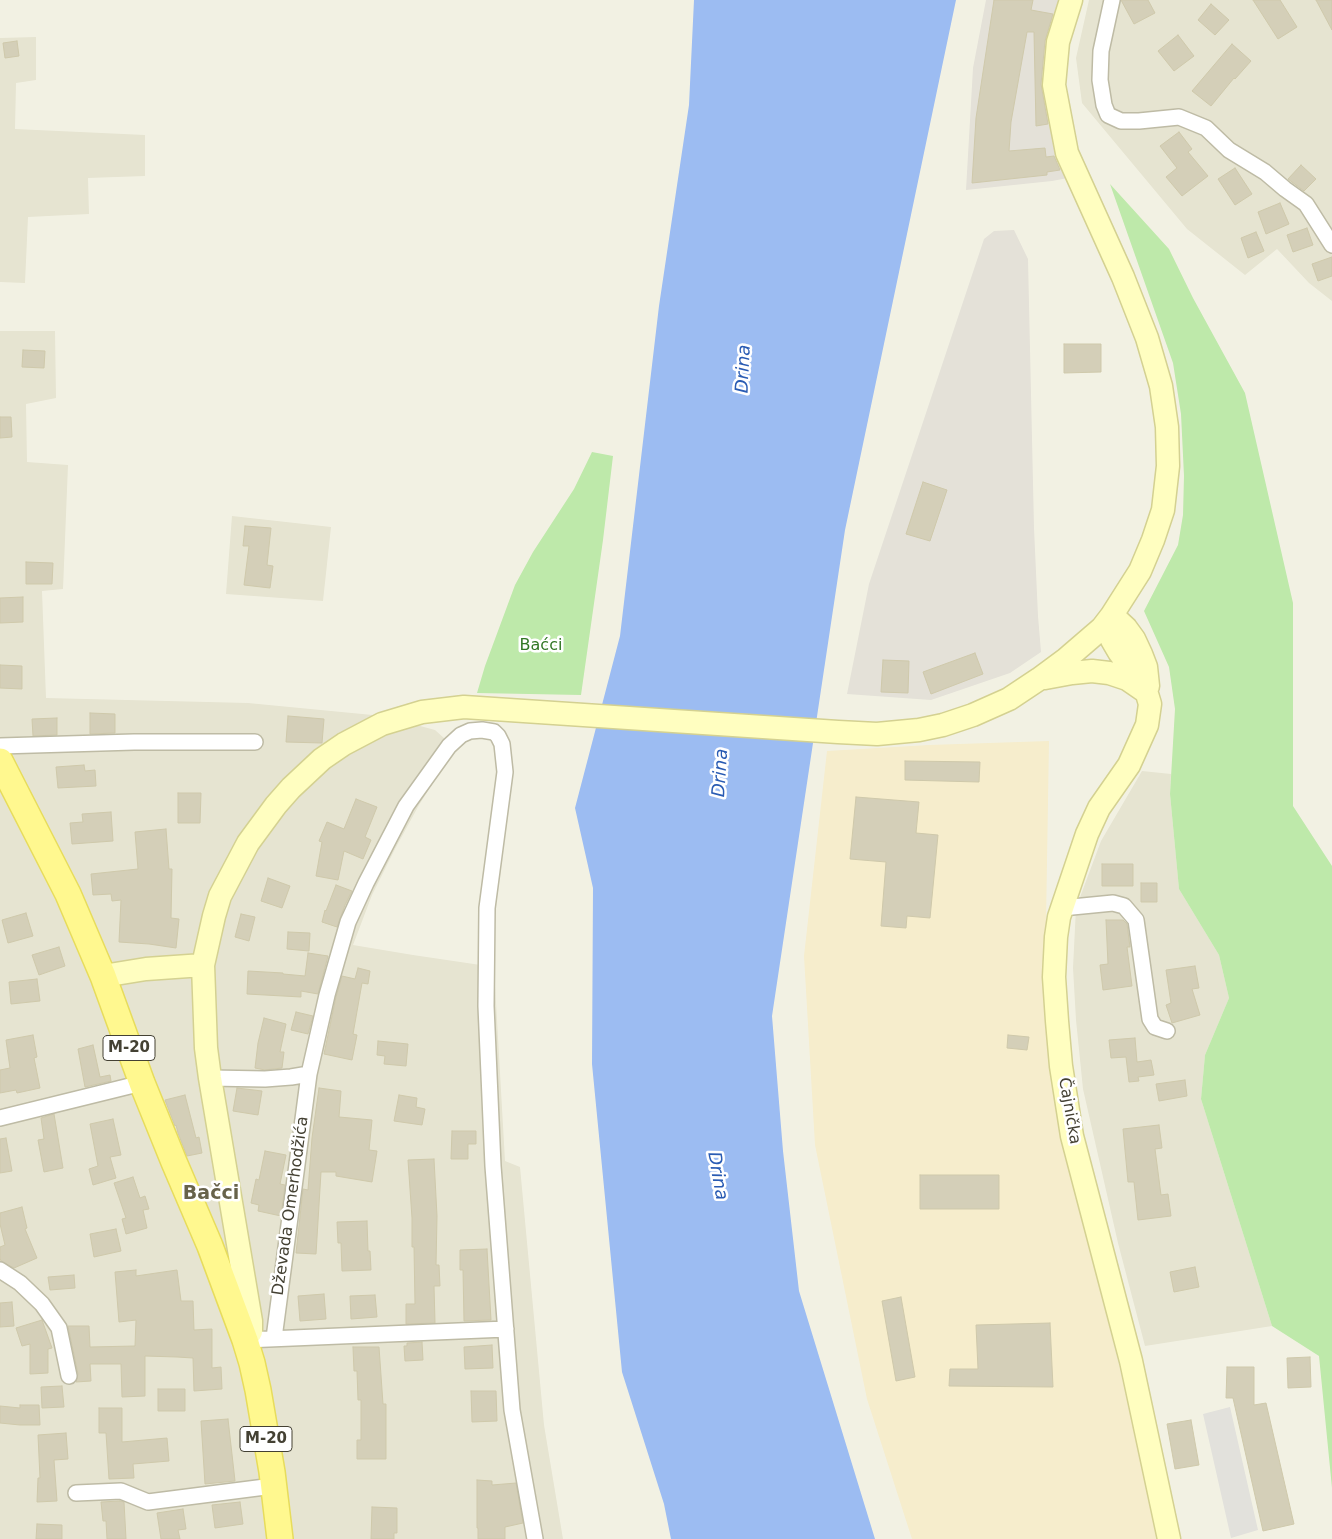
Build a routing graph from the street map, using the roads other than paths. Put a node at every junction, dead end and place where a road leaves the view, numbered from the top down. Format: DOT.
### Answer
graph roads {
  1 [pos="1071,0"];
  2 [pos="1112,0"];
  3 [pos="1332,245"];
  4 [pos="1112,615"];
  5 [pos="1039,679"];
  6 [pos="1147,694"];
  7 [pos="255,742"];
  8 [pos="0,746"];
  9 [pos="0,761"];
  10 [pos="1062,908"];
  11 [pos="203,965"];
  12 [pos="103,976"];
  13 [pos="1167,1031"];
  14 [pos="309,1074"];
  15 [pos="210,1078"];
  16 [pos="142,1083"];
  17 [pos="0,1118"];
  18 [pos="0,1270"];
  19 [pos="506,1329"];
  20 [pos="274,1338"];
  21 [pos="246,1340"];
  22 [pos="69,1376"];
  23 [pos="274,1486"];
  24 [pos="76,1493"];
  25 [pos="280,1539"];
  26 [pos="535,1539"];
  27 [pos="1169,1539"];
  1 -- 4 [label="main road"];
  2 -- 3 [label="street"];
  4 -- 5 [label="main road"];
  4 -- 6 [label="main road, Čajnička"];
  5 -- 6 [label="main road"];
  5 -- 11 [label="main road"];
  6 -- 10 [label="main road, Čajnička"];
  7 -- 8 [label="street"];
  9 -- 12 [label="main road, M-20"];
  10 -- 13 [label="street"];
  10 -- 27 [label="main road, Čajnička"];
  11 -- 12 [label="main road"];
  11 -- 15 [label="main road"];
  12 -- 16 [label="main road, M-20"];
  14 -- 15 [label="street"];
  14 -- 19 [label="street, Dževada Omerhodžića"];
  14 -- 20 [label="street, Dževada Omerhodžića"];
  15 -- 21 [label="main road"];
  16 -- 17 [label="street"];
  16 -- 21 [label="main road, M-20"];
  18 -- 22 [label="street"];
  19 -- 20 [label="street"];
  19 -- 26 [label="street"];
  20 -- 21 [label="street"];
  21 -- 23 [label="main road, M-20"];
  23 -- 24 [label="street"];
  23 -- 25 [label="main road, M-20"];
}
